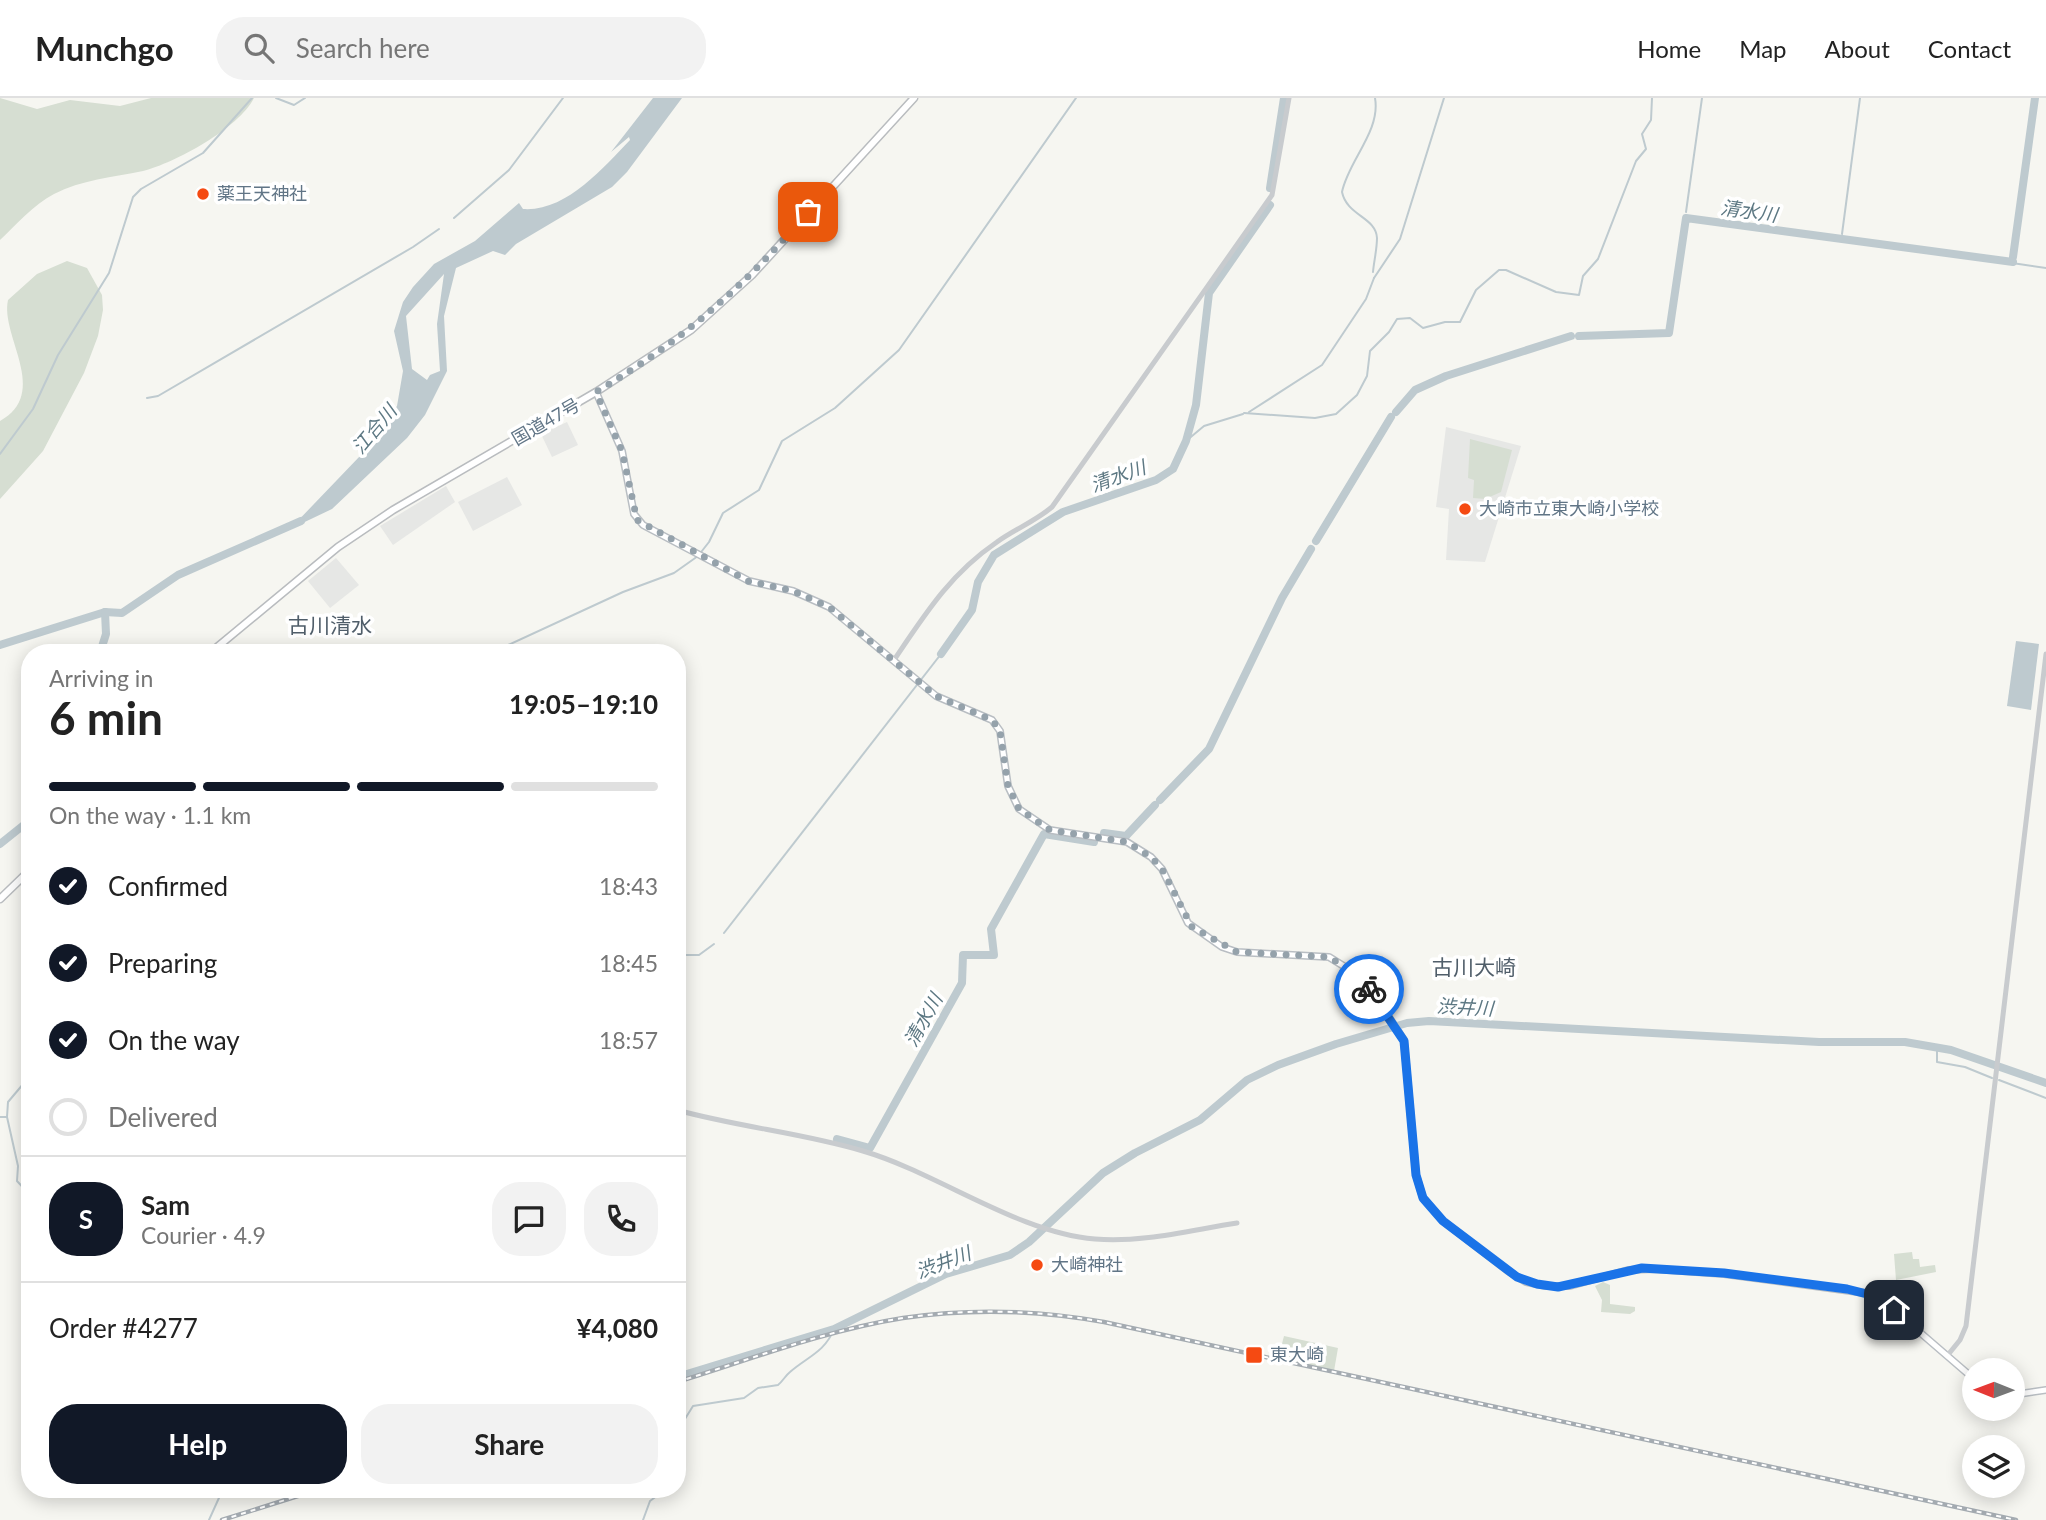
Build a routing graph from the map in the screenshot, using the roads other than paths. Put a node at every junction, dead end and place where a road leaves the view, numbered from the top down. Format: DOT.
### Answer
graph roads {
  1 [pos="914,98"];
  2 [pos="1289,98"];
  3 [pos="596,392"];
  4 [pos="220,644"];
  5 [pos="2046,654"];
  6 [pos="894,660"];
  7 [pos="21,879"];
  8 [pos="0,899"];
  9 [pos="686,1112"];
  10 [pos="1237,1223"];
  11 [pos="1947,1356"];
  12 [pos="1962,1369"];
  13 [pos="2046,1390"];
  14 [pos="2025,1393"];
  1 -- 3 [label="highway, 国道47号"];
  2 -- 6 [label="street"];
  3 -- 4 [label="highway, 国道47号"];
  3 -- 6 [label="main road"];
  5 -- 11 [label="street"];
  6 -- 11 [label="main road"];
  7 -- 8 [label="highway"];
  9 -- 10 [label="street"];
  11 -- 12 [label="main road"];
  13 -- 14 [label="main road"];
}
